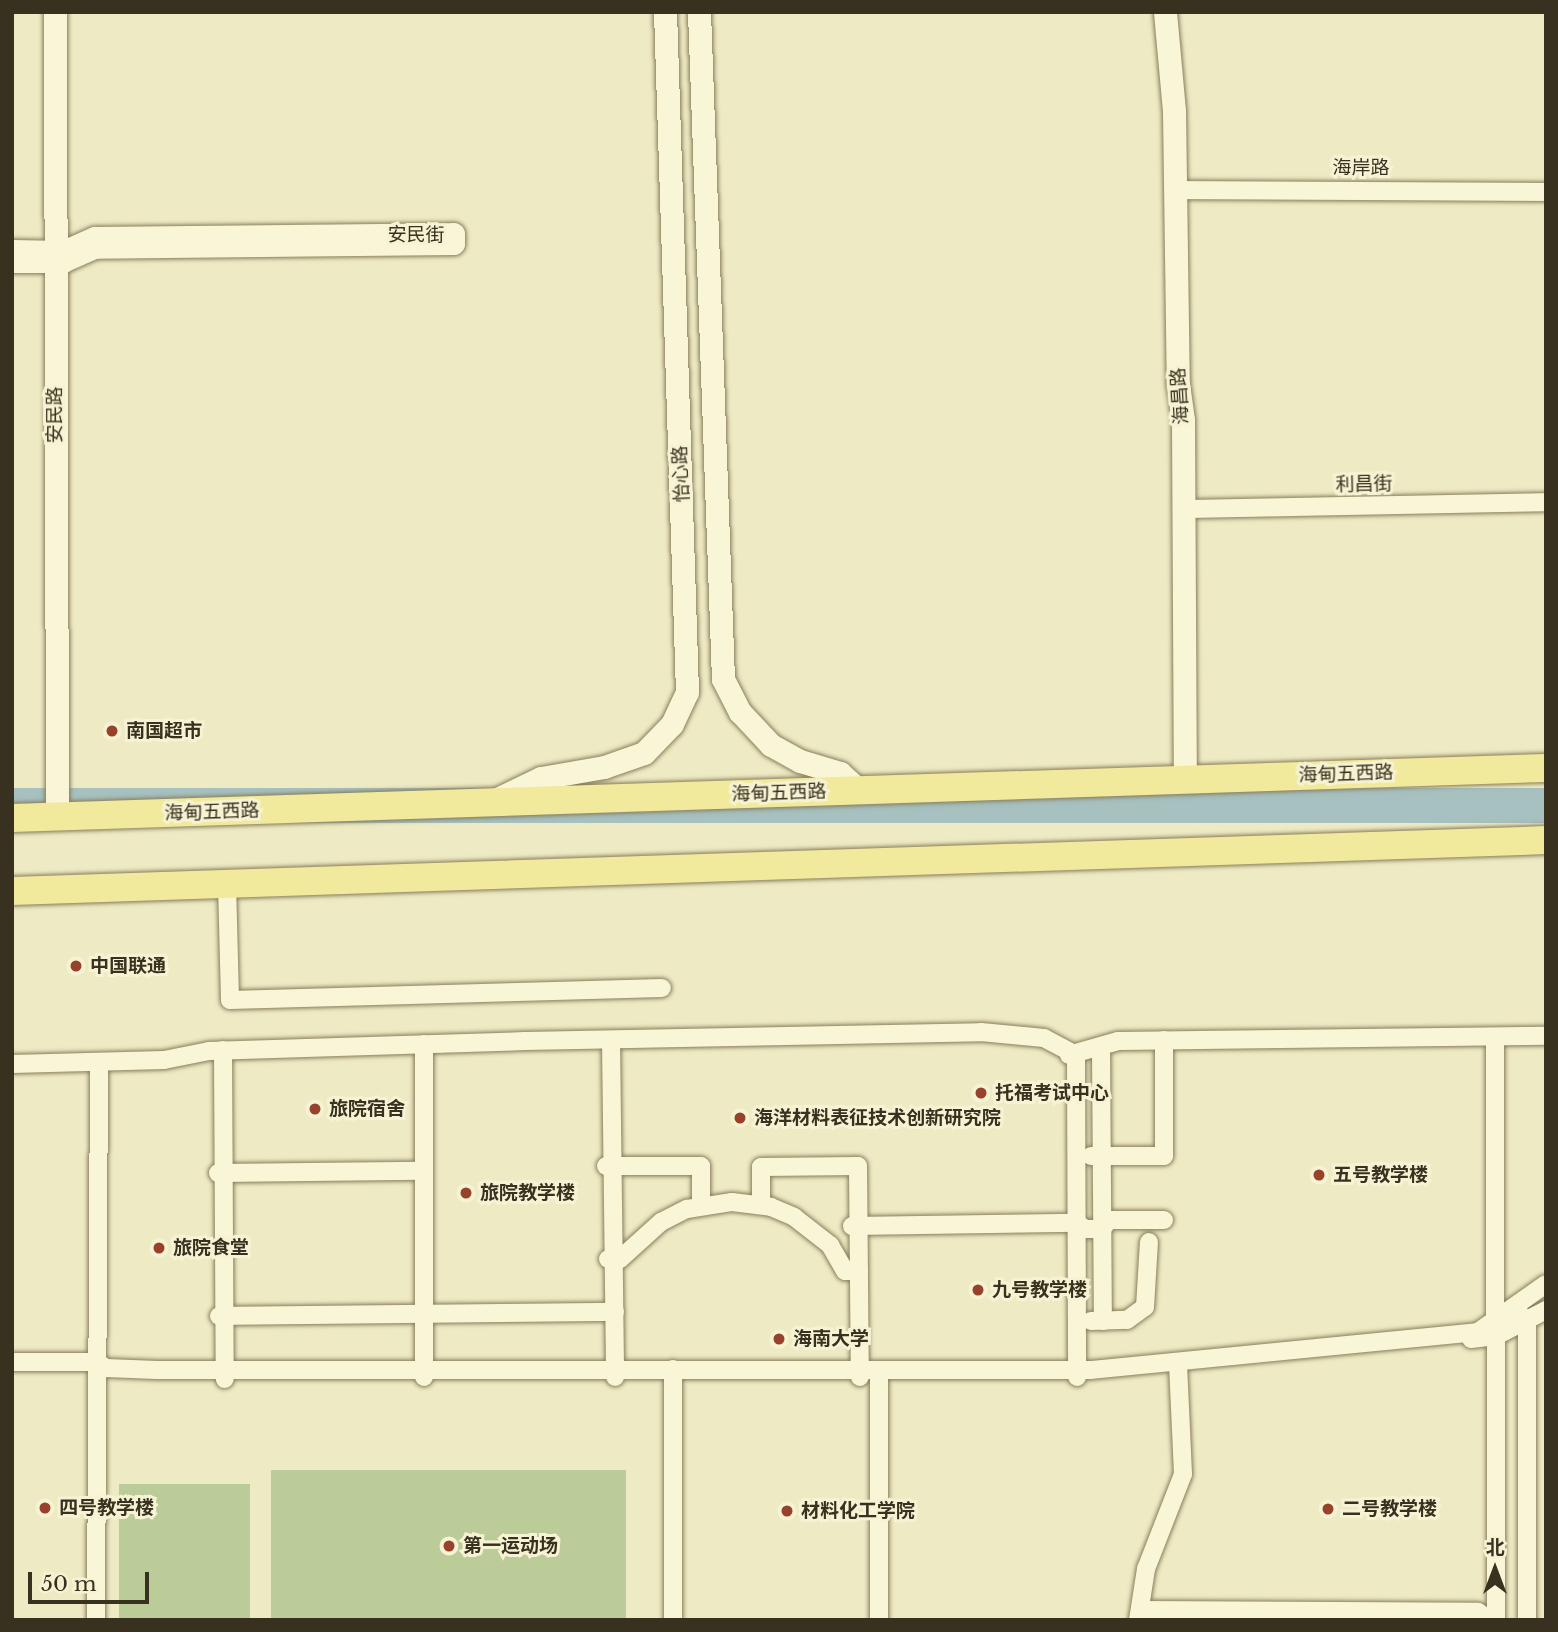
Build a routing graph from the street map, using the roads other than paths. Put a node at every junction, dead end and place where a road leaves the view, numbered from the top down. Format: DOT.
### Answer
graph roads {
  1 [pos="55,12"];
  2 [pos="62,12"];
  3 [pos="665,12"];
  4 [pos="699,12"];
  5 [pos="1165,12"];
  6 [pos="1179,12"];
  7 [pos="1180,190"];
  8 [pos="1546,192"];
  9 [pos="12,251"];
  10 [pos="59,256"];
  11 [pos="12,261"];
  12 [pos="1546,502"];
  13 [pos="1190,509"];
  14 [pos="1546,768"];
  15 [pos="1192,780"];
  16 [pos="859,790"];
  17 [pos="486,804"];
  18 [pos="61,817"];
  19 [pos="12,818"];
  20 [pos="1546,840"];
  21 [pos="227,884"];
  22 [pos="12,891"];
  23 [pos="662,988"];
  24 [pos="1546,1036"];
  25 [pos="1496,1041"];
  26 [pos="1546,1042"];
  27 [pos="608,1043"];
  28 [pos="1164,1044"];
  29 [pos="421,1047"];
  30 [pos="1101,1050"];
  31 [pos="220,1053"];
  32 [pos="1073,1058"];
  33 [pos="95,1065"];
  34 [pos="12,1066"];
  35 [pos="1073,1156"];
  36 [pos="1102,1156"];
  37 [pos="609,1166"];
  38 [pos="420,1174"];
  39 [pos="221,1176"];
  40 [pos="701,1204"];
  41 [pos="761,1205"];
  42 [pos="1073,1220"];
  43 [pos="1164,1220"];
  44 [pos="855,1223"];
  45 [pos="1102,1228"];
  46 [pos="1149,1242"];
  47 [pos="611,1259"];
  48 [pos="856,1270"];
  49 [pos="1546,1284"];
  50 [pos="1499,1287"];
  51 [pos="1513,1306"];
  52 [pos="611,1309"];
  53 [pos="1546,1310"];
  54 [pos="421,1311"];
  55 [pos="222,1312"];
  56 [pos="1496,1317"];
  57 [pos="1074,1321"];
  58 [pos="1103,1321"];
  59 [pos="1527,1323"];
  60 [pos="1496,1336"];
  61 [pos="12,1362"];
  62 [pos="1179,1365"];
  63 [pos="94,1367"];
  64 [pos="12,1371"];
  65 [pos="422,1373"];
  66 [pos="612,1373"];
  67 [pos="676,1373"];
  68 [pos="1074,1373"];
  69 [pos="857,1374"];
  70 [pos="879,1374"];
  71 [pos="222,1375"];
  72 [pos="1139,1615"];
  73 [pos="1298,1615"];
  74 [pos="1456,1616"];
  75 [pos="90,1620"];
  76 [pos="96,1620"];
  77 [pos="673,1620"];
  78 [pos="679,1620"];
  79 [pos="879,1620"];
  80 [pos="1490,1620"];
  81 [pos="1496,1620"];
  82 [pos="1527,1620"];
  1 -- 10 [label="street, 安民路"];
  2 -- 10 [label="street, 安民路"];
  3 -- 17 [label="street, 怡心路"];
  4 -- 16 [label="street, 怡心路"];
  5 -- 7 [label="street, 海昌路"];
  6 -- 7 [label="street, 海昌路"];
  7 -- 8 [label="street, 海岸路"];
  7 -- 13 [label="street, 海昌路"];
  9 -- 10 [label="street, 安民街"];
  10 -- 10 [label="street, 安民街"];
  10 -- 11 [label="street, 安民街"];
  10 -- 18 [label="street, 安民路"];
  12 -- 13 [label="street, 利昌街"];
  13 -- 15 [label="street, 海昌路"];
  14 -- 15 [label="main road, 海甸五西路"];
  15 -- 16 [label="main road, 海甸五西路"];
  16 -- 17 [label="main road, 海甸五西路"];
  17 -- 18 [label="main road, 海甸五西路"];
  18 -- 19 [label="main road, 海甸五西路"];
  20 -- 21 [label="main road"];
  21 -- 22 [label="main road"];
  21 -- 23 [label="street"];
  24 -- 25 [label="street"];
  25 -- 26 [label="street"];
  25 -- 28 [label="street"];
  25 -- 50 [label="street"];
  27 -- 29 [label="street"];
  27 -- 32 [label="street"];
  27 -- 37 [label="street"];
  28 -- 30 [label="street"];
  28 -- 36 [label="street"];
  29 -- 31 [label="street"];
  29 -- 38 [label="street"];
  30 -- 32 [label="street"];
  30 -- 36 [label="street"];
  31 -- 33 [label="street"];
  31 -- 39 [label="street"];
  32 -- 35 [label="street"];
  33 -- 34 [label="street"];
  33 -- 63 [label="street"];
  35 -- 36 [label="street"];
  35 -- 42 [label="street"];
  36 -- 45 [label="street"];
  37 -- 40 [label="street"];
  37 -- 47 [label="street"];
  38 -- 39 [label="street"];
  38 -- 54 [label="street"];
  39 -- 55 [label="street"];
  40 -- 41 [label="street"];
  40 -- 47 [label="street"];
  41 -- 44 [label="street"];
  41 -- 48 [label="street"];
  42 -- 44 [label="street"];
  42 -- 45 [label="street"];
  42 -- 57 [label="street"];
  43 -- 45 [label="street"];
  44 -- 48 [label="street"];
  45 -- 58 [label="street"];
  46 -- 58 [label="street"];
  47 -- 52 [label="street"];
  48 -- 69 [label="street"];
  49 -- 51 [label="street"];
  50 -- 51 [label="street"];
  50 -- 56 [label="street"];
  51 -- 56 [label="street"];
  51 -- 59 [label="street"];
  52 -- 54 [label="street"];
  52 -- 66 [label="street"];
  53 -- 59 [label="street"];
  54 -- 55 [label="street"];
  54 -- 65 [label="street"];
  55 -- 71 [label="street"];
  56 -- 60 [label="street"];
  56 -- 62 [label="street"];
  57 -- 58 [label="street"];
  57 -- 68 [label="street"];
  59 -- 60 [label="street"];
  59 -- 82 [label="street"];
  60 -- 62 [label="street"];
  60 -- 81 [label="street"];
  61 -- 63 [label="street"];
  62 -- 68 [label="street"];
  62 -- 72 [label="street"];
  63 -- 64 [label="street"];
  63 -- 71 [label="street"];
  63 -- 75 [label="street"];
  63 -- 76 [label="street"];
  65 -- 66 [label="street"];
  65 -- 71 [label="street"];
  66 -- 67 [label="street"];
  67 -- 69 [label="street"];
  67 -- 77 [label="street"];
  67 -- 78 [label="street"];
  68 -- 70 [label="street"];
  69 -- 70 [label="street"];
  70 -- 79 [label="street"];
  72 -- 73 [label="street"];
  73 -- 74 [label="street"];
  74 -- 80 [label="street"];
}
